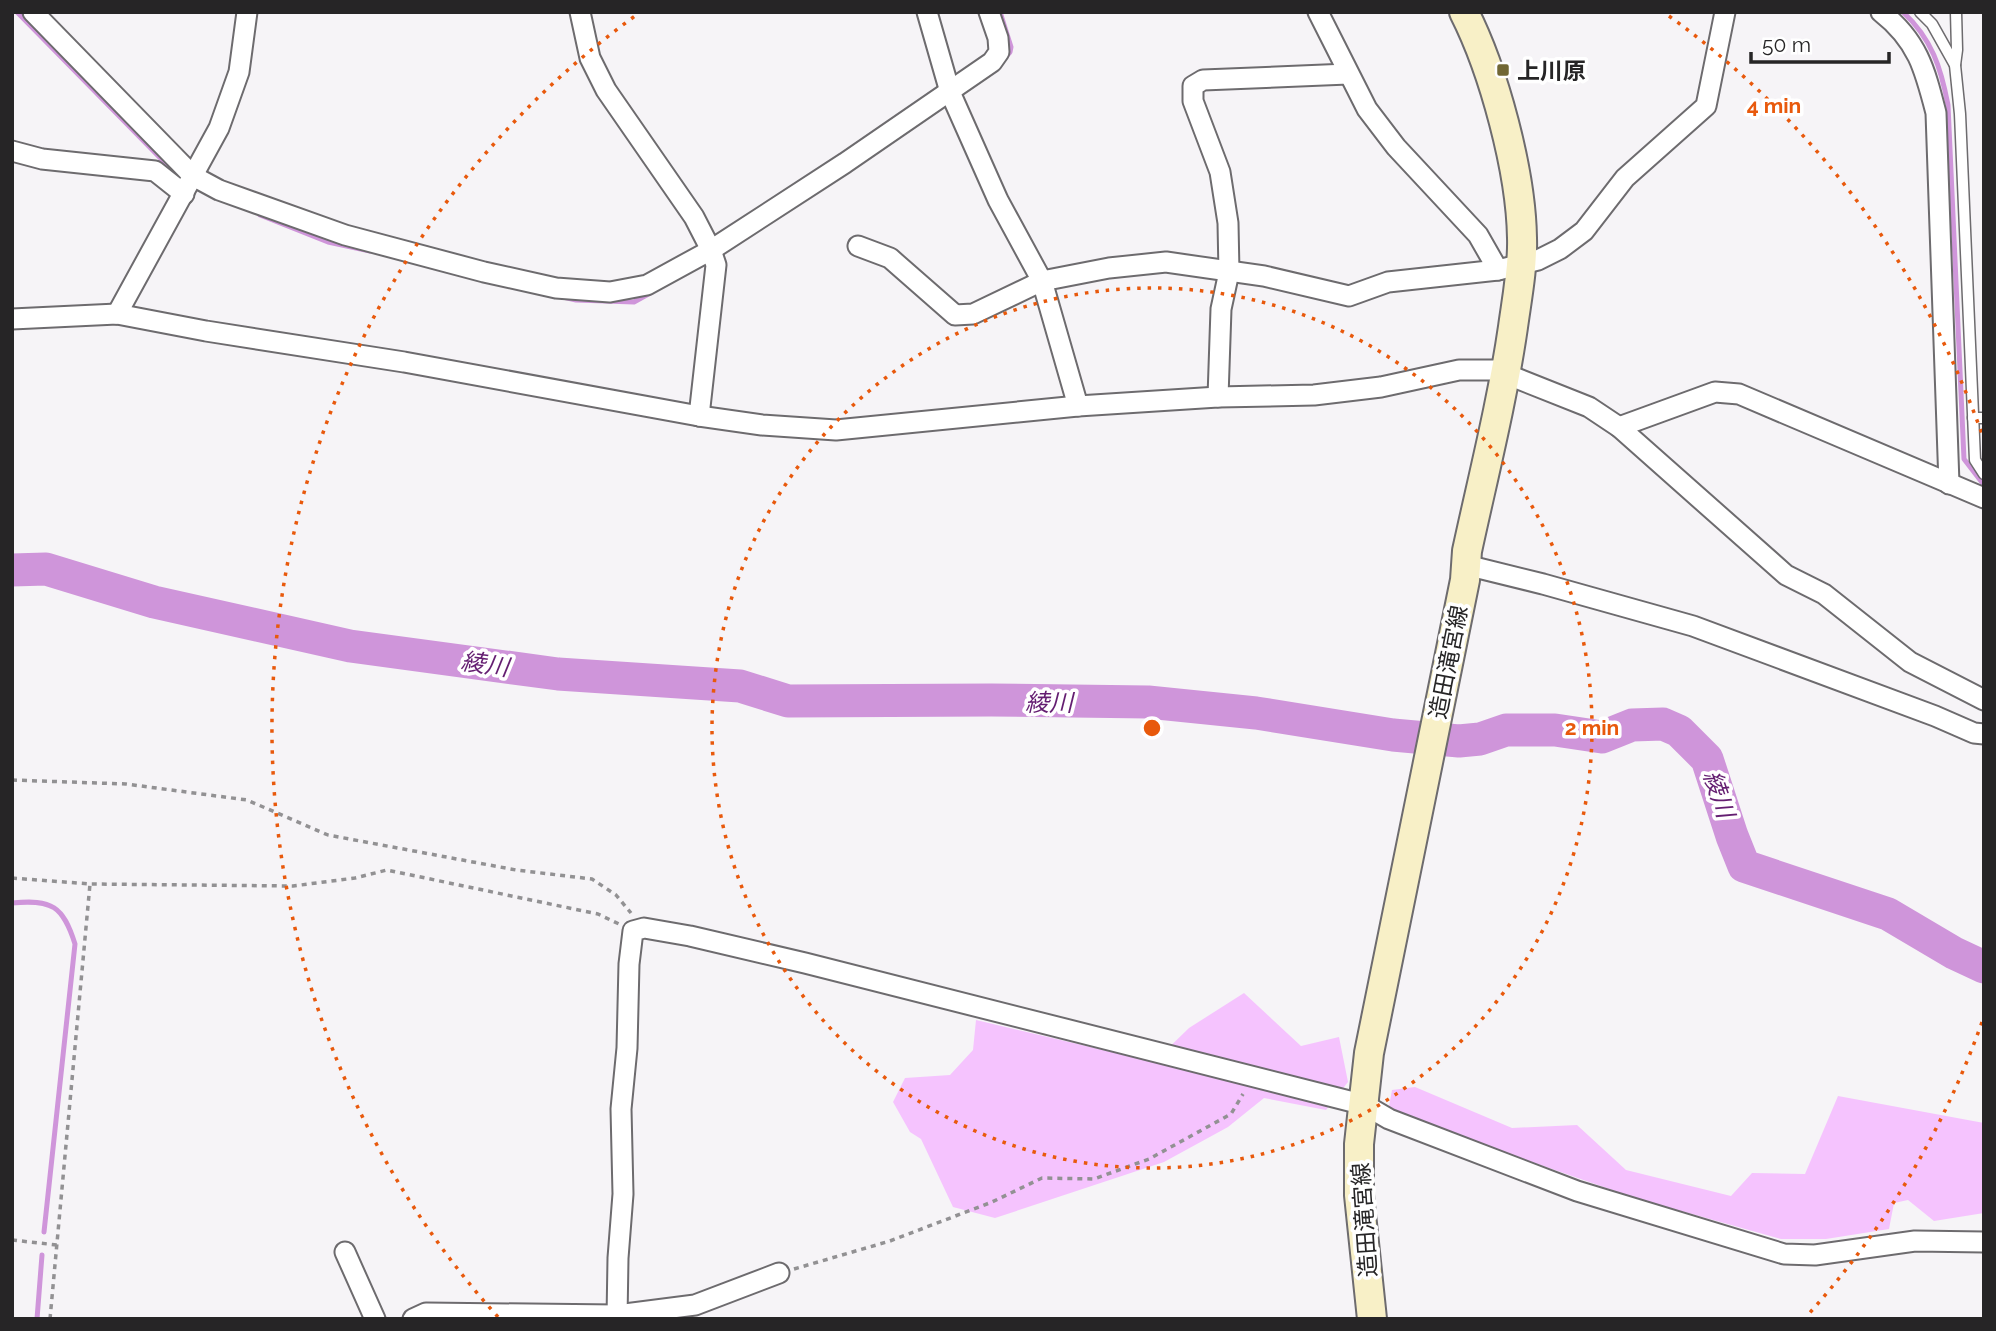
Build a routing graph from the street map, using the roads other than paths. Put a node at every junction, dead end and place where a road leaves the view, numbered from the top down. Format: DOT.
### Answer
graph roads {
  1 [pos="33,12"];
  2 [pos="247,12"];
  3 [pos="580,12"];
  4 [pos="927,12"];
  5 [pos="989,12"];
  6 [pos="1318,12"];
  7 [pos="1464,12"];
  8 [pos="1725,12"];
  9 [pos="1881,12"];
  10 [pos="1920,12"];
  11 [pos="1955,12"];
  12 [pos="1955,65"];
  13 [pos="1348,74"];
  14 [pos="950,92"];
  15 [pos="12,151"];
  16 [pos="193,176"];
  17 [pos="184,194"];
  18 [pos="858,246"];
  19 [pos="711,250"];
  20 [pos="1510,267"];
  21 [pos="1229,272"];
  22 [pos="1042,281"];
  23 [pos="117,314"];
  24 [pos="12,319"];
  25 [pos="1506,374"];
  26 [pos="1218,397"];
  27 [pos="1078,406"];
  28 [pos="699,416"];
  29 [pos="1978,418"];
  30 [pos="1619,427"];
  31 [pos="1984,474"];
  32 [pos="1949,484"];
  33 [pos="1984,498"];
  34 [pos="1466,566"];
  35 [pos="1984,700"];
  36 [pos="1984,734"];
  37 [pos="1365,1105"];
  38 [pos="1984,1242"];
  39 [pos="345,1252"];
  40 [pos="779,1273"];
  41 [pos="617,1317"];
  42 [pos="375,1319"];
  43 [pos="413,1319"];
  44 [pos="1372,1319"];
  1 -- 16 [label="street"];
  2 -- 16 [label="street"];
  3 -- 19 [label="street"];
  4 -- 14 [label="street"];
  5 -- 14 [label="street"];
  6 -- 13 [label="street"];
  7 -- 20 [label="main road, 造田滝宮線"];
  8 -- 20 [label="street"];
  9 -- 32 [label="street"];
  10 -- 12 [label="lane"];
  11 -- 12 [label="lane"];
  12 -- 29 [label="lane"];
  13 -- 20 [label="street"];
  13 -- 21 [label="street"];
  14 -- 19 [label="street"];
  14 -- 22 [label="street"];
  15 -- 17 [label="street"];
  16 -- 17 [label="street"];
  16 -- 19 [label="street"];
  17 -- 23 [label="street"];
  18 -- 22 [label="street"];
  19 -- 28 [label="street"];
  20 -- 21 [label="street"];
  20 -- 25 [label="main road, 造田滝宮線"];
  21 -- 22 [label="street"];
  21 -- 26 [label="street"];
  22 -- 27 [label="street"];
  23 -- 24 [label="street"];
  23 -- 28 [label="street"];
  25 -- 26 [label="street"];
  25 -- 30 [label="street"];
  25 -- 34 [label="main road, 造田滝宮線"];
  26 -- 27 [label="street"];
  27 -- 28 [label="street"];
  29 -- 31 [label="lane"];
  30 -- 32 [label="street"];
  30 -- 35 [label="street"];
  32 -- 33 [label="street"];
  34 -- 36 [label="street"];
  34 -- 37 [label="main road, 造田滝宮線"];
  37 -- 38 [label="street"];
  37 -- 41 [label="street"];
  37 -- 44 [label="main road, 造田滝宮線"];
  39 -- 42 [label="street"];
  40 -- 41 [label="street"];
  41 -- 43 [label="street"];
}
